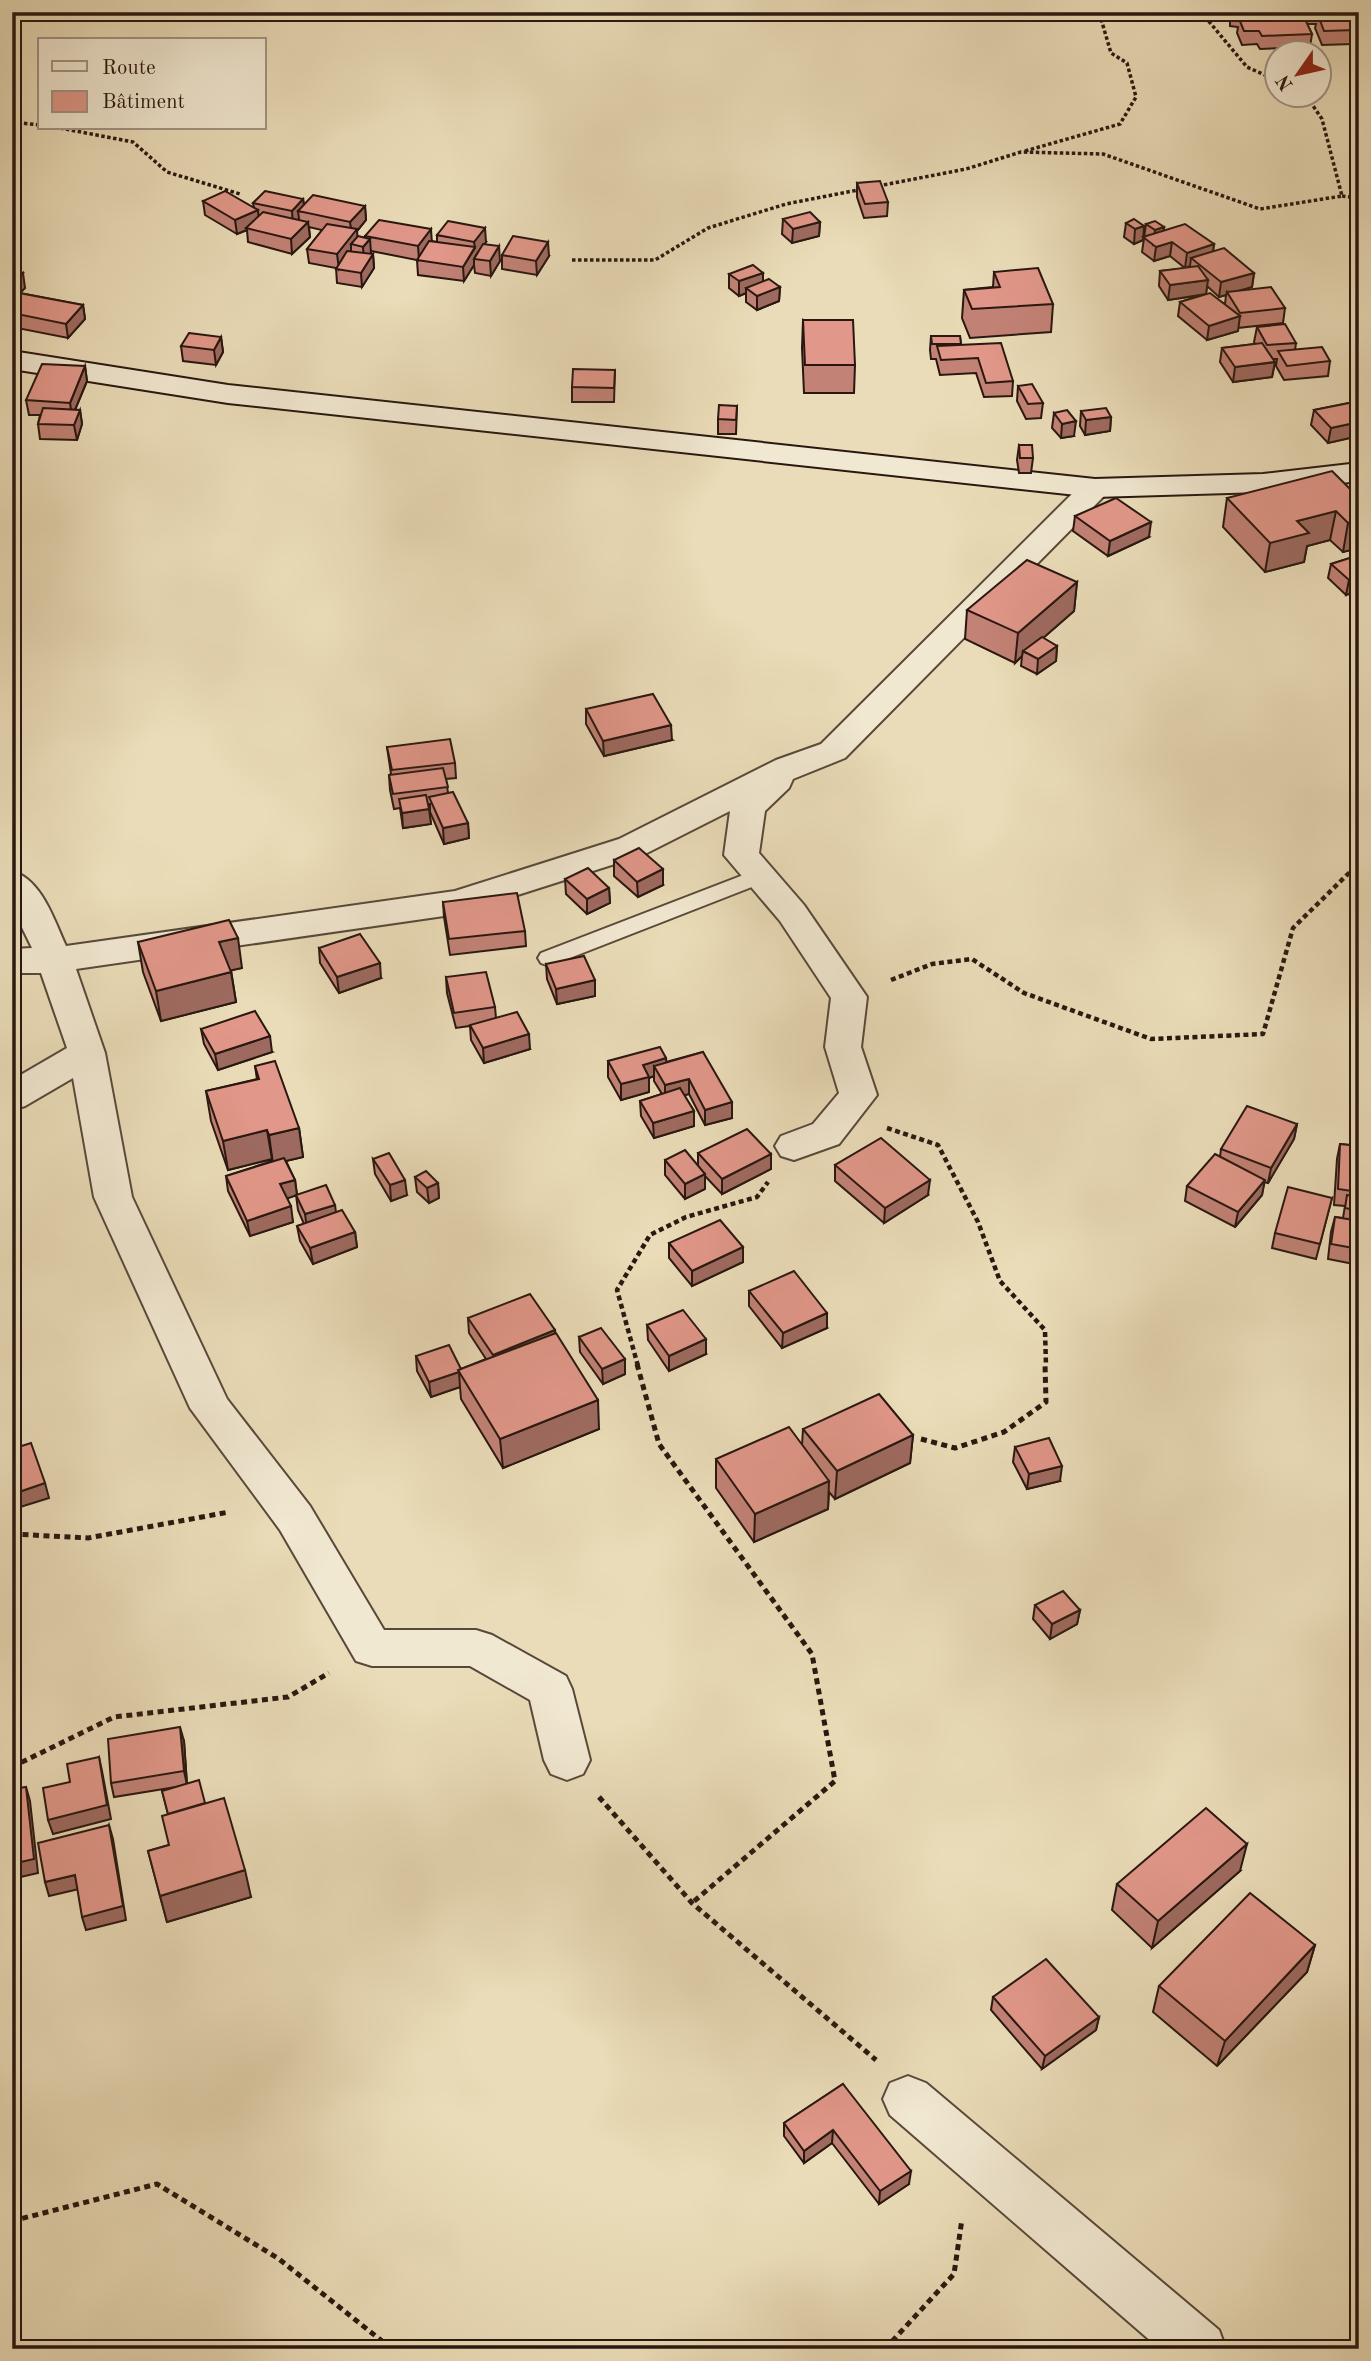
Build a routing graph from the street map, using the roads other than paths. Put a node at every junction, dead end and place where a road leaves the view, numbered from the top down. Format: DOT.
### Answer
graph roads {
  1 [pos="12,360"];
  2 [pos="1359,472"];
  3 [pos="1095,488"];
  4 [pos="788,768"];
  5 [pos="759,876"];
  6 [pos="12,883"];
  7 [pos="549,958"];
  8 [pos="55,960"];
  9 [pos="12,961"];
  10 [pos="87,1053"];
  11 [pos="12,1097"];
  12 [pos="793,1146"];
  13 [pos="567,1760"];
  14 [pos="908,2099"];
  15 [pos="1200,2349"];
  1 -- 3 [label="street"];
  2 -- 3 [label="street"];
  3 -- 4 [label="street"];
  4 -- 5 [label="street"];
  4 -- 8 [label="street"];
  5 -- 7 [label="lane"];
  5 -- 12 [label="street"];
  6 -- 8 [label="street"];
  8 -- 9 [label="street"];
  8 -- 10 [label="street"];
  10 -- 11 [label="street"];
  10 -- 13 [label="street"];
  14 -- 15 [label="street"];
}
